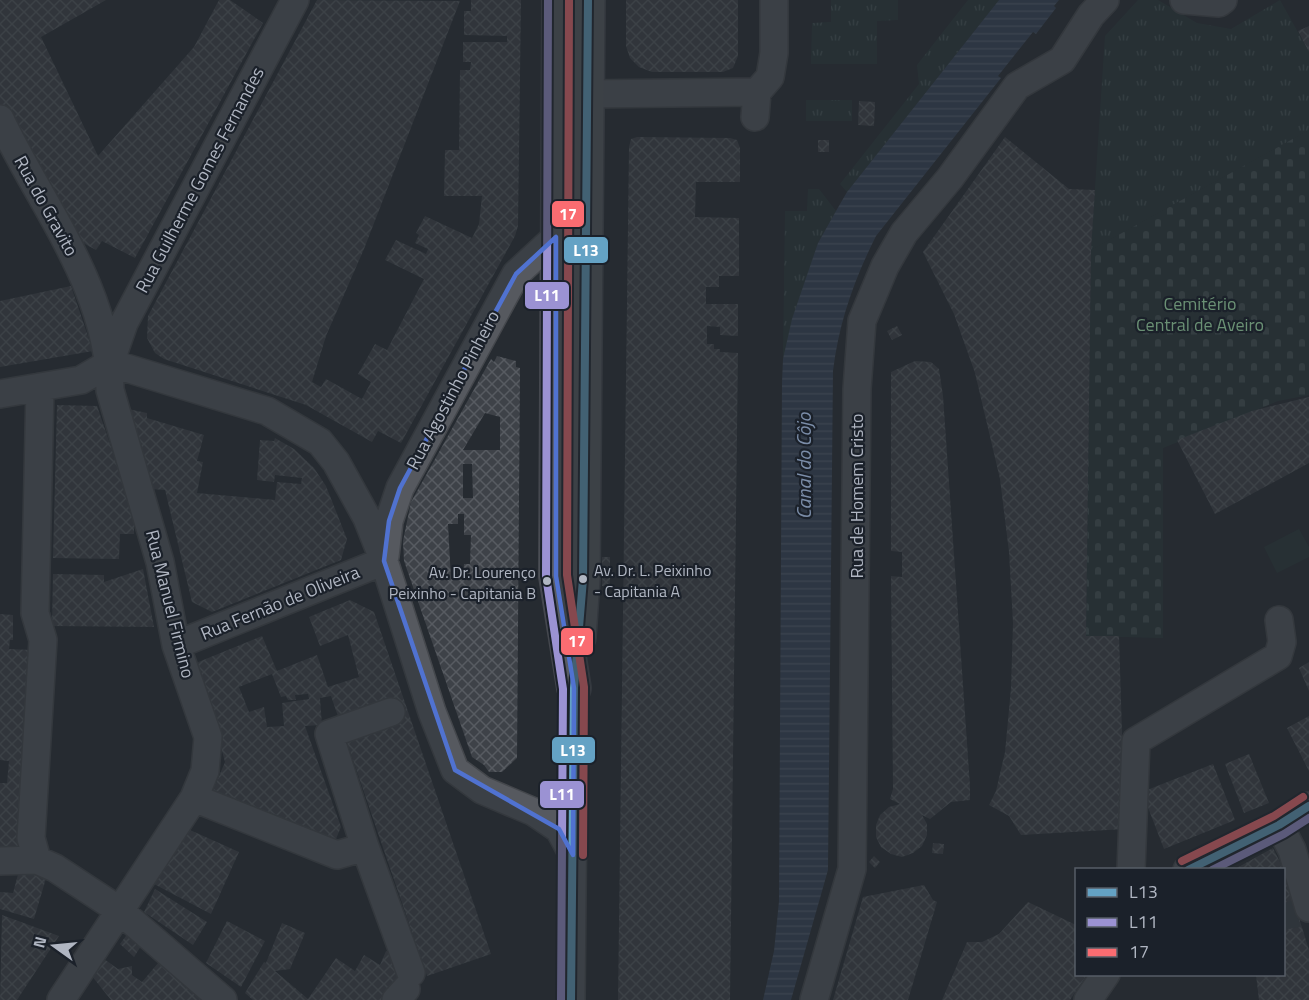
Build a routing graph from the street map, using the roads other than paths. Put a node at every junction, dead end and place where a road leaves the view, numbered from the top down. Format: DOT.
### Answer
graph roads {
  1 [pos="295,0"];
  2 [pos="559,0"];
  3 [pos="588,0"];
  4 [pos="774,0"];
  5 [pos="1105,0"];
  6 [pos="1184,0"];
  7 [pos="1222,0"];
  8 [pos="588,94"];
  9 [pos="0,119"];
  10 [pos="556,237"];
  11 [pos="110,363"];
  12 [pos="40,387"];
  13 [pos="0,394"];
  14 [pos="384,561"];
  15 [pos="1279,620"];
  16 [pos="176,645"];
  17 [pos="574,688"];
  18 [pos="408,706"];
  19 [pos="194,798"];
  20 [pos="1309,806"];
  21 [pos="1279,825"];
  22 [pos="365,847"];
  23 [pos="573,855"];
  24 [pos="38,860"];
  25 [pos="0,861"];
  26 [pos="1131,868"];
  27 [pos="1191,868"];
  28 [pos="1305,909"];
  29 [pos="119,910"];
  30 [pos="1105,976"];
  31 [pos="404,987"];
  32 [pos="571,994"];
  33 [pos="70,996"];
  34 [pos="223,1000"];
  35 [pos="814,1000"];
  36 [pos="1088,1000"];
  1 -- 11 [label="street, Rua Guilherme Gomes Fernandes"];
  2 -- 10 [label="main road"];
  3 -- 8 [label="main road"];
  4 -- 8 [label="street"];
  5 -- 35 [label="street, Rua de Homem Cristo"];
  6 -- 7 [label="street"];
  8 -- 17 [label="main road"];
  9 -- 11 [label="street, Rua do Gravito"];
  10 -- 14 [label="street, Rua Agostinho Pinheiro"];
  10 -- 17 [label="main road"];
  11 -- 12 [label="street"];
  11 -- 14 [label="street"];
  11 -- 16 [label="street, Rua Manuel Firmino"];
  12 -- 13 [label="street"];
  12 -- 24 [label="street"];
  14 -- 16 [label="street, Rua Fernão de Oliveira"];
  14 -- 18 [label="street"];
  15 -- 26 [label="street"];
  16 -- 19 [label="street, Rua Manuel Firmino"];
  17 -- 23 [label="street"];
  18 -- 22 [label="street"];
  18 -- 23 [label="street"];
  19 -- 22 [label="street"];
  19 -- 29 [label="street, Rua Manuel Firmino"];
  20 -- 21 [label="street"];
  21 -- 27 [label="street"];
  21 -- 28 [label="street"];
  22 -- 31 [label="street"];
  23 -- 32 [label="street"];
  24 -- 25 [label="street"];
  24 -- 29 [label="street"];
  29 -- 33 [label="street, Rua Manuel Firmino"];
  29 -- 34 [label="street"];
  30 -- 36 [label="street"];
}
